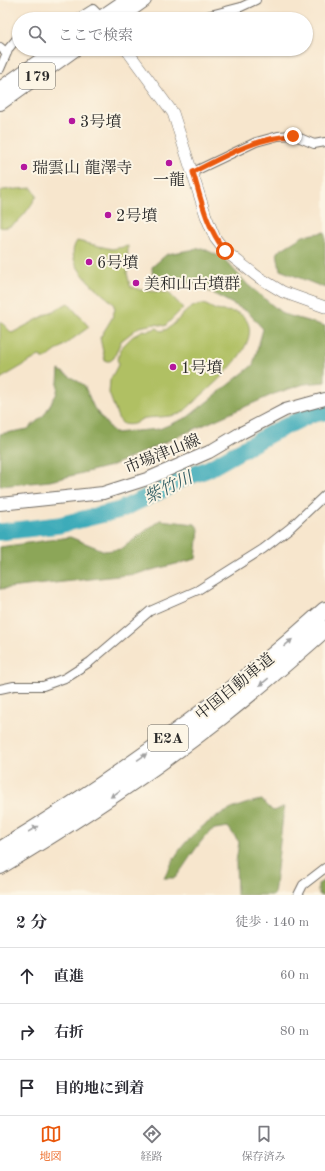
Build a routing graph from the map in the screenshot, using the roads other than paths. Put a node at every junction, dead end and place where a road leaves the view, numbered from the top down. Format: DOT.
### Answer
graph roads {
  1 [pos="127,0"];
  2 [pos="144,0"];
  3 [pos="256,0"];
  4 [pos="87,12"];
  5 [pos="96,12"];
  6 [pos="110,12"];
  7 [pos="127,12"];
  8 [pos="222,12"];
  9 [pos="12,46"];
  10 [pos="0,47"];
  11 [pos="7,53"];
  12 [pos="47,56"];
  13 [pos="65,56"];
  14 [pos="131,56"];
  15 [pos="0,69"];
  16 [pos="0,89"];
  17 [pos="0,103"];
  18 [pos="325,142"];
  19 [pos="193,172"];
  20 [pos="325,307"];
  21 [pos="325,398"];
  22 [pos="325,495"];
  23 [pos="0,504"];
  24 [pos="325,610"];
  25 [pos="325,629"];
  26 [pos="0,689"];
  27 [pos="0,850"];
  28 [pos="0,866"];
  29 [pos="325,868"];
  30 [pos="298,895"];
  1 -- 6 [label="highway"];
  2 -- 7 [label="highway"];
  3 -- 8 [label="street"];
  4 -- 5 [label="street"];
  9 -- 11 [label="street"];
  10 -- 11 [label="street"];
  11 -- 15 [label="street"];
  12 -- 16 [label="highway, 179"];
  13 -- 17 [label="highway, 179"];
  14 -- 19 [label="street"];
  18 -- 19 [label="street"];
  19 -- 20 [label="street"];
  21 -- 23 [label="main road, 市場津山線"];
  22 -- 26 [label="street"];
  27 -- 24 [label="highway, 中国自動車道 / E2A, one-way"];
  25 -- 28 [label="highway, 中国自動車道 / E2A, one-way"];
  29 -- 30 [label="street"];
}
